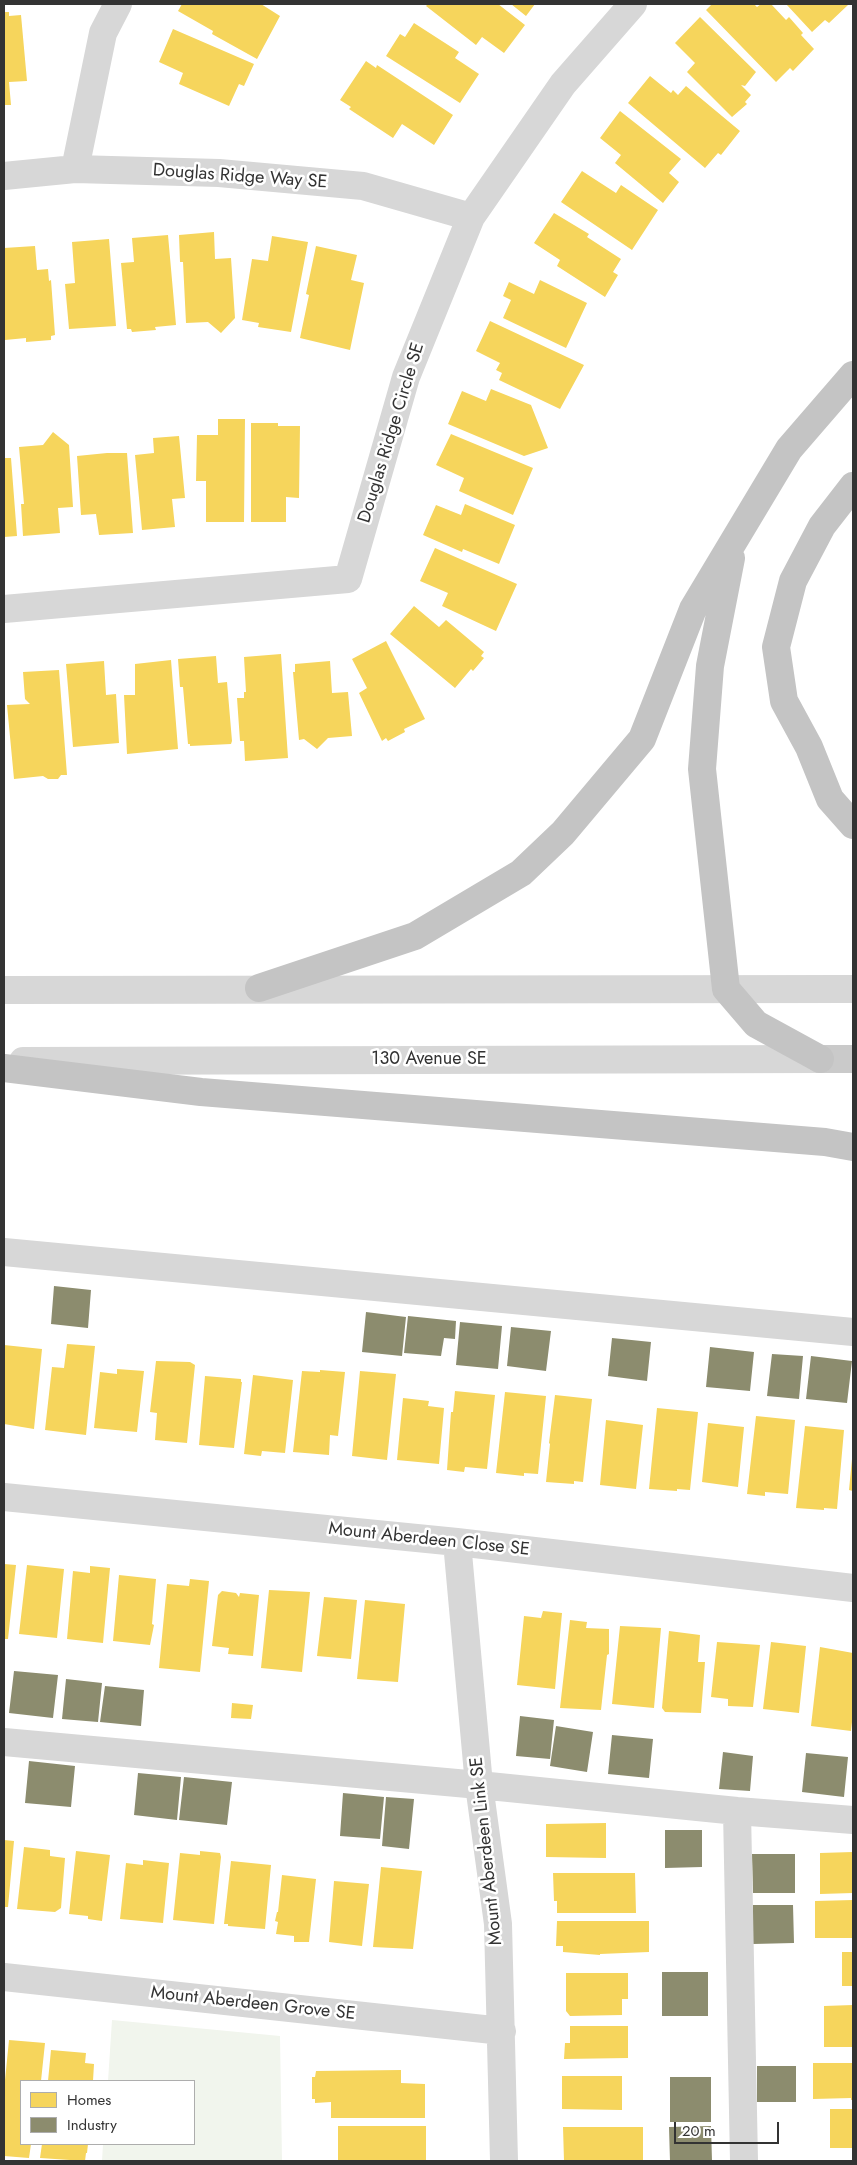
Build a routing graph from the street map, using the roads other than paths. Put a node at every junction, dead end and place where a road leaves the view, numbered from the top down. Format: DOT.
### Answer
graph roads {
  1 [pos="118,4"];
  2 [pos="633,4"];
  3 [pos="76,169"];
  4 [pos="4,176"];
  5 [pos="471,218"];
  6 [pos="853,375"];
  7 [pos="853,486"];
  8 [pos="735,537"];
  9 [pos="4,609"];
  10 [pos="853,825"];
  11 [pos="259,988"];
  12 [pos="726,989"];
  13 [pos="853,989"];
  14 [pos="4,990"];
  15 [pos="820,1059"];
  16 [pos="853,1059"];
  17 [pos="4,1061"];
  18 [pos="4,1068"];
  19 [pos="853,1147"];
  20 [pos="4,1252"];
  21 [pos="853,1332"];
  22 [pos="4,1497"];
  23 [pos="457,1542"];
  24 [pos="853,1588"];
  25 [pos="4,1742"];
  26 [pos="479,1785"];
  27 [pos="737,1812"];
  28 [pos="853,1820"];
  29 [pos="4,1977"];
  30 [pos="502,2031"];
  31 [pos="504,2161"];
  32 [pos="744,2161"];
  1 -- 3 [label="street"];
  2 -- 5 [label="street, Douglas Ridge Circle SE"];
  3 -- 4 [label="street, Douglas Ridge Way SE"];
  3 -- 5 [label="street, Douglas Ridge Way SE"];
  5 -- 9 [label="street, Douglas Ridge Circle SE"];
  6 -- 8 [label="highway"];
  7 -- 10 [label="highway"];
  8 -- 11 [label="highway"];
  8 -- 12 [label="highway"];
  11 -- 12 [label="street"];
  11 -- 14 [label="street"];
  12 -- 13 [label="street"];
  12 -- 15 [label="highway"];
  15 -- 16 [label="main road, 130 Avenue SE"];
  15 -- 17 [label="street, 130 Avenue SE"];
  18 -- 19 [label="highway"];
  20 -- 21 [label="street"];
  22 -- 23 [label="street, Mount Aberdeen Close SE"];
  23 -- 24 [label="street, Mount Aberdeen Close SE"];
  23 -- 26 [label="street, Mount Aberdeen Link SE"];
  25 -- 26 [label="street"];
  26 -- 27 [label="street"];
  26 -- 30 [label="street, Mount Aberdeen Link SE"];
  27 -- 28 [label="street"];
  27 -- 32 [label="street"];
  29 -- 30 [label="street, Mount Aberdeen Grove SE"];
  30 -- 31 [label="street, Mount Aberdeen Link SE"];
}
